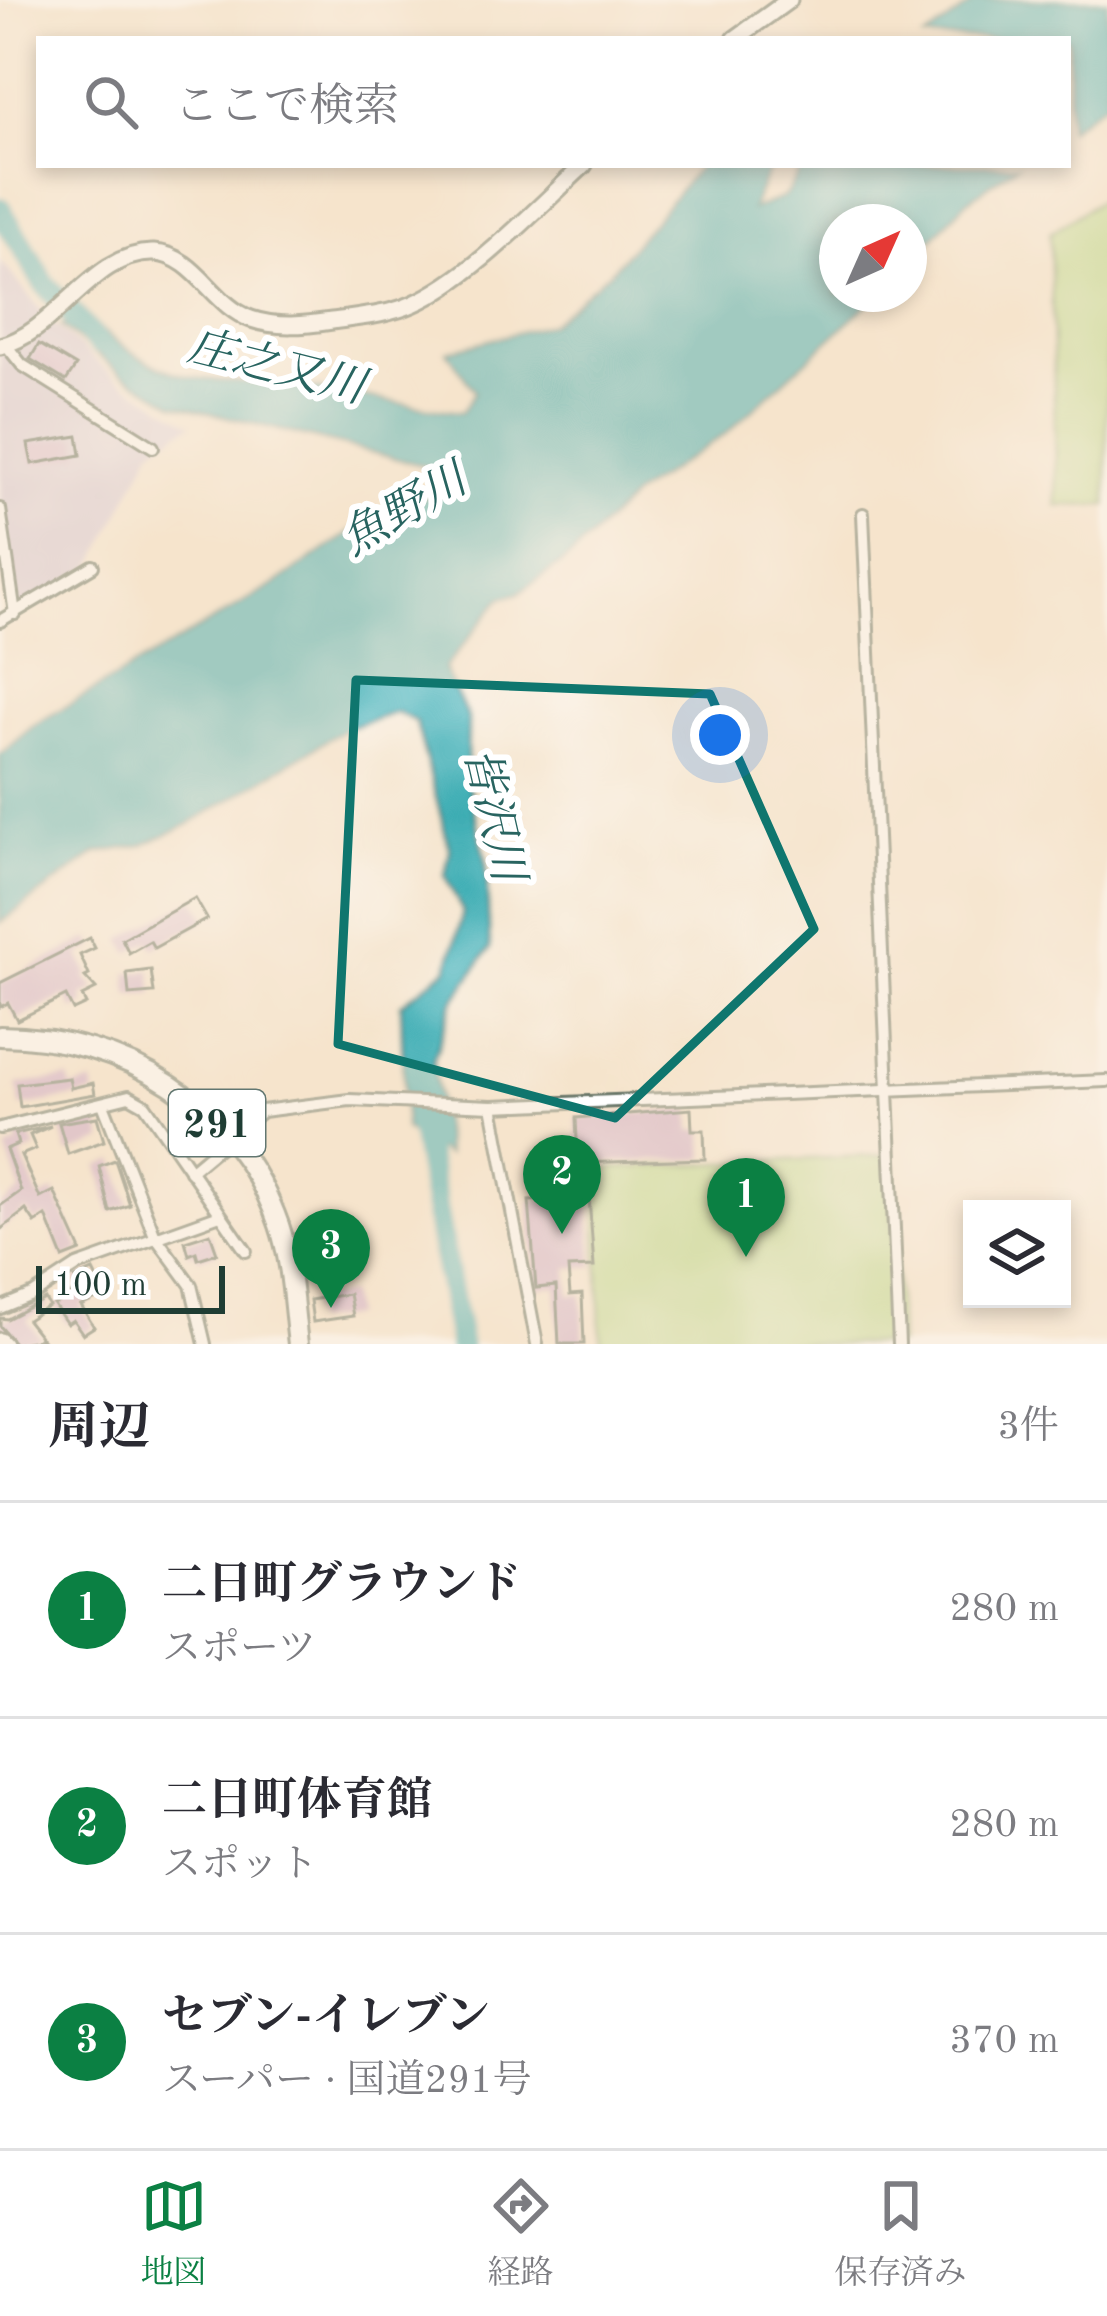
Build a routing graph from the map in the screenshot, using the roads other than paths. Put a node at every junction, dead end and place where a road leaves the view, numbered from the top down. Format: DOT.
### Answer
graph roads {
  1 [pos="788,0"];
  2 [pos="739,36"];
  3 [pos="581,168"];
  4 [pos="3,346"];
  5 [pos="153,447"];
  6 [pos="0,509"];
  7 [pos="863,514"];
  8 [pos="93,566"];
  9 [pos="15,614"];
  10 [pos="0,621"];
  11 [pos="0,1036"];
  12 [pos="1107,1082"];
  13 [pos="887,1092"];
  14 [pos="103,1104"];
  15 [pos="492,1106"];
  16 [pos="0,1128"];
  17 [pos="232,1140"];
  18 [pos="190,1171"];
  19 [pos="220,1214"];
  20 [pos="155,1236"];
  21 [pos="246,1251"];
  22 [pos="0,1308"];
  23 [pos="205,1344"];
  24 [pos="298,1344"];
  25 [pos="537,1344"];
  26 [pos="898,1344"];
  1 -- 2 [label="main road"];
  3 -- 4 [label="main road"];
  4 -- 5 [label="street"];
  6 -- 9 [label="street"];
  7 -- 13 [label="street"];
  8 -- 9 [label="street"];
  9 -- 10 [label="street"];
  11 -- 17 [label="highway, 291"];
  12 -- 13 [label="street"];
  13 -- 15 [label="street"];
  13 -- 26 [label="street"];
  14 -- 16 [label="street"];
  14 -- 18 [label="street"];
  14 -- 20 [label="street"];
  15 -- 17 [label="street"];
  15 -- 25 [label="street"];
  17 -- 18 [label="street"];
  17 -- 24 [label="highway, 291"];
  18 -- 19 [label="street"];
  19 -- 20 [label="street"];
  19 -- 21 [label="street"];
  20 -- 22 [label="street"];
  20 -- 23 [label="street"];
}
